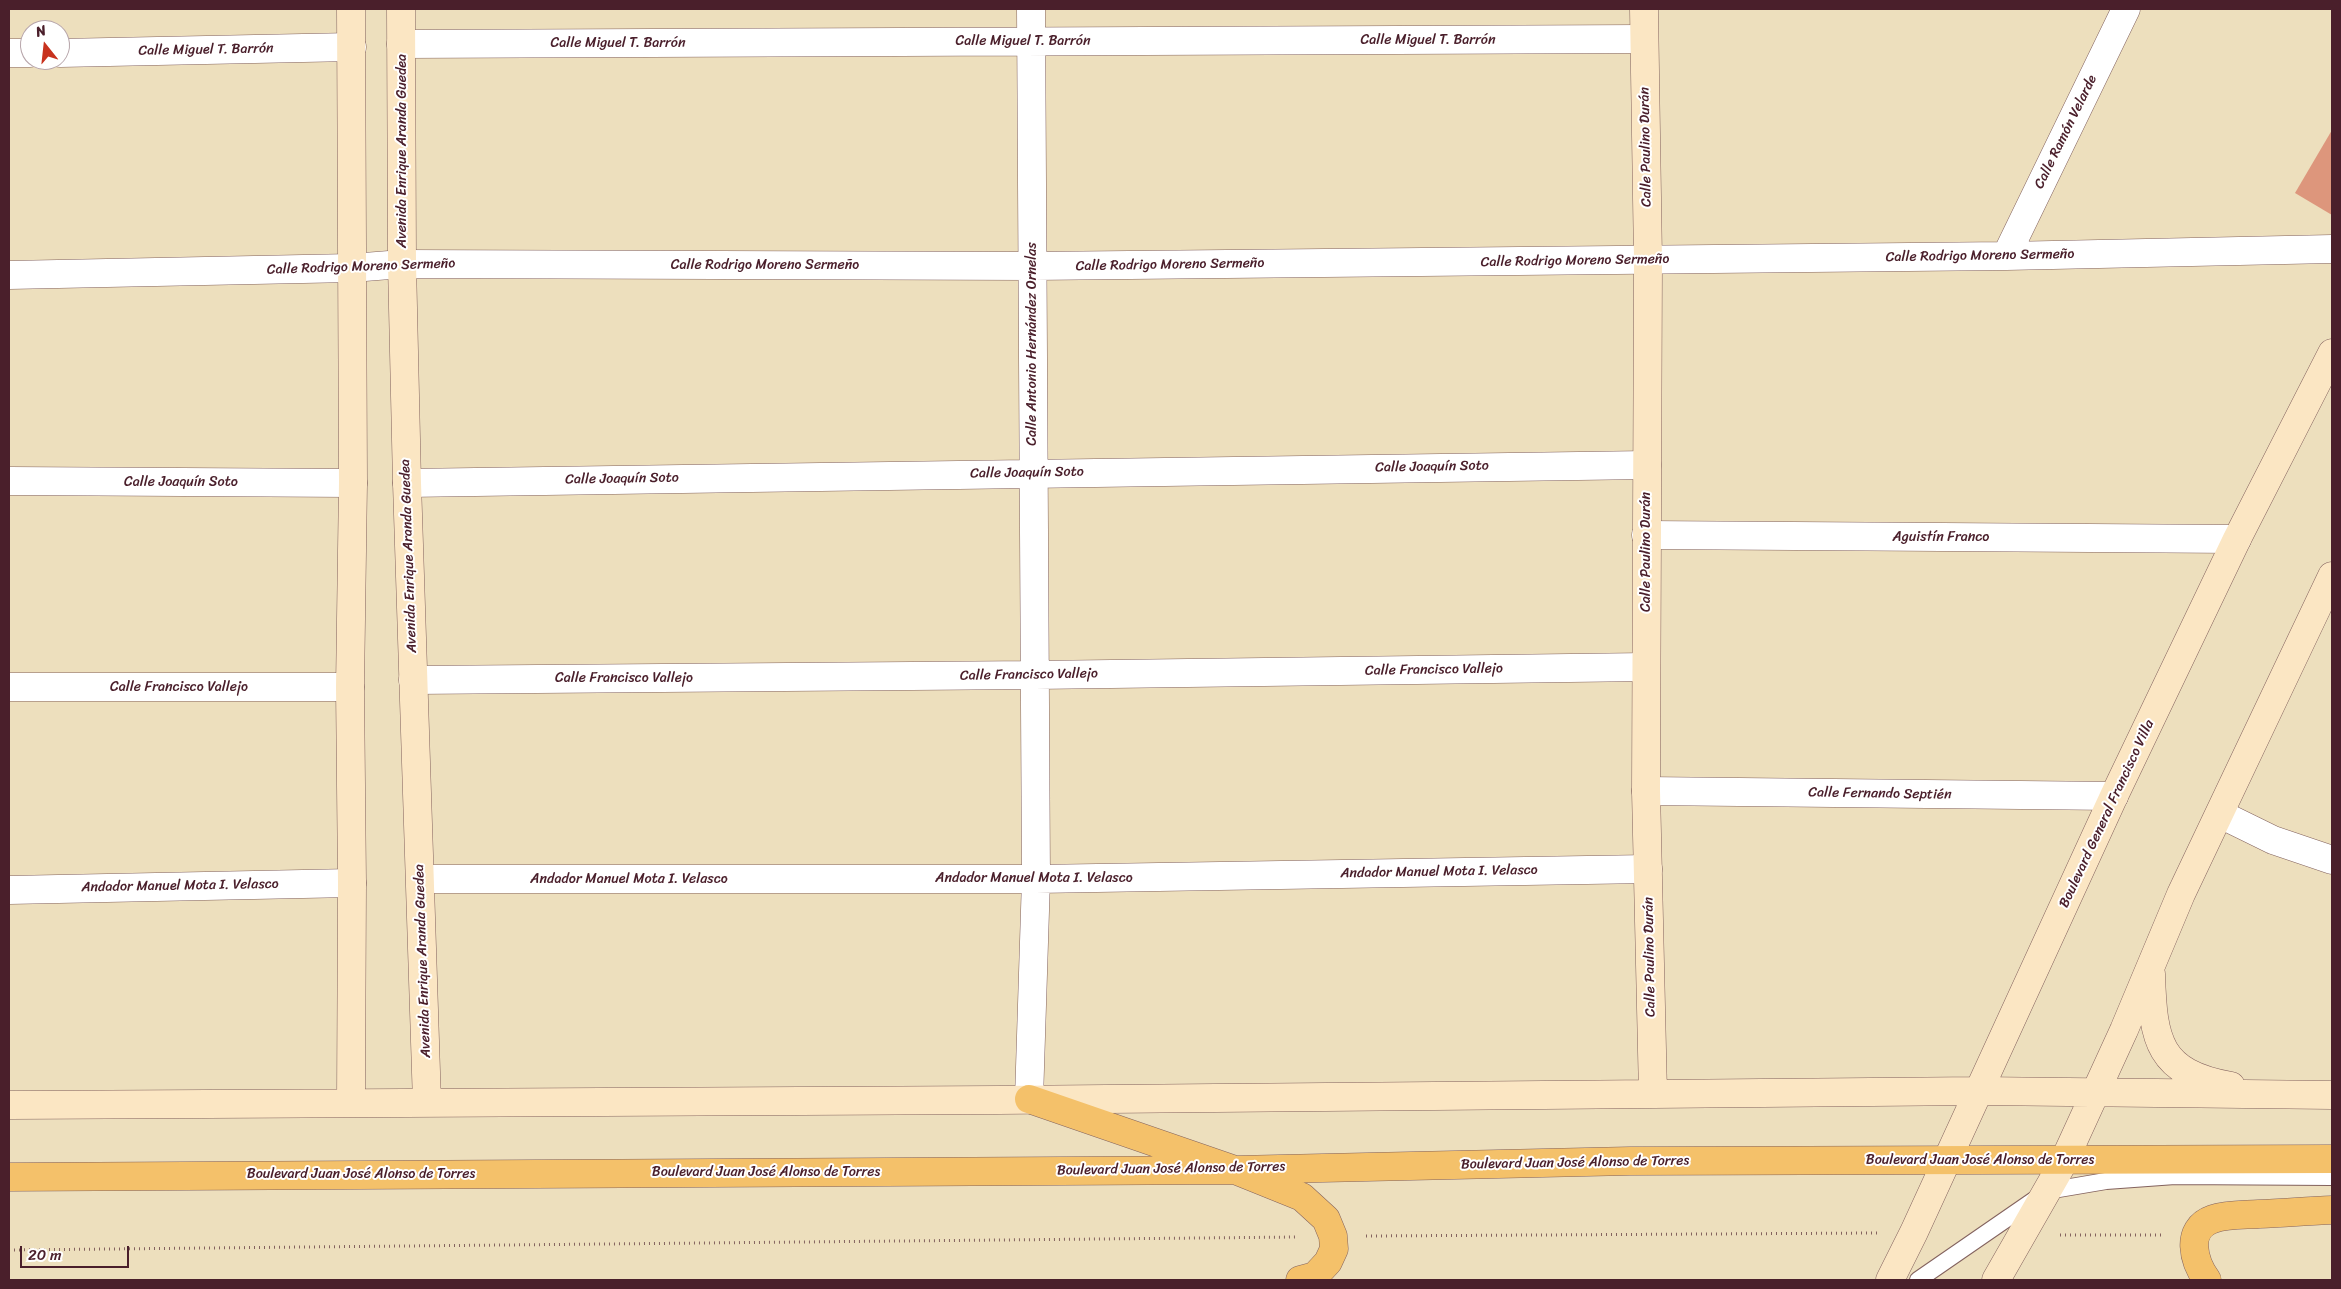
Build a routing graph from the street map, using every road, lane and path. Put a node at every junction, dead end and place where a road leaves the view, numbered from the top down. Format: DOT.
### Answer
graph roads {
  1 [pos="351,9"];
  2 [pos="401,9"];
  3 [pos="1031,9"];
  4 [pos="1644,9"];
  5 [pos="2126,9"];
  6 [pos="1644,39"];
  7 [pos="1031,41"];
  8 [pos="401,44"];
  9 [pos="352,47"];
  10 [pos="70,53"];
  11 [pos="2332,249"];
  12 [pos="2006,256"];
  13 [pos="1648,260"];
  14 [pos="402,264"];
  15 [pos="1032,266"];
  16 [pos="352,268"];
  17 [pos="9,275"];
  18 [pos="2332,353"];
  19 [pos="1647,465"];
  20 [pos="1033,472"];
  21 [pos="9,481"];
  22 [pos="354,483"];
  23 [pos="407,483"];
  24 [pos="1646,535"];
  25 [pos="2237,539"];
  26 [pos="2332,576"];
  27 [pos="1646,667"];
  28 [pos="1035,675"];
  29 [pos="413,680"];
  30 [pos="9,687"];
  31 [pos="350,687"];
  32 [pos="1646,791"];
  33 [pos="2114,796"];
  34 [pos="2220,814"];
  35 [pos="2332,860"];
  36 [pos="1648,869"];
  37 [pos="421,879"];
  38 [pos="1036,879"];
  39 [pos="352,883"];
  40 [pos="9,890"];
  41 [pos="2151,969"];
  42 [pos="1980,1091"];
  43 [pos="1653,1094"];
  44 [pos="2094,1094"];
  45 [pos="2332,1095"];
  46 [pos="2287,1096"];
  47 [pos="1029,1099"];
  48 [pos="351,1103"];
  49 [pos="427,1103"];
  50 [pos="9,1105"];
  51 [pos="2332,1159"];
  52 [pos="1946,1160"];
  53 [pos="2064,1161"];
  54 [pos="1235,1170"];
  55 [pos="9,1177"];
  56 [pos="2332,1177"];
  57 [pos="2047,1191"];
  58 [pos="2332,1210"];
  59 [pos="1914,1232"];
  60 [pos="2020,1235"];
  61 [pos="2195,1235"];
  62 [pos="1333,1236"];
  63 [pos="9,1250"];
  64 [pos="1300,1280"];
  65 [pos="1890,1280"];
  66 [pos="1918,1280"];
  67 [pos="1996,1280"];
  68 [pos="2207,1280"];
  1 -- 9 [label="street"];
  2 -- 8 [label="street, Avenida Enrique Aranda Guedea"];
  3 -- 7 [label="street, Calle Antonio Hernández Ornelas"];
  4 -- 6 [label="street, Calle Paulino Durán"];
  5 -- 12 [label="street, Calle Ramón Velarde"];
  6 -- 7 [label="street, Calle Miguel T. Barrón"];
  6 -- 13 [label="street, Calle Paulino Durán"];
  7 -- 8 [label="street, Calle Miguel T. Barrón"];
  7 -- 15 [label="street, Calle Antonio Hernández Ornelas"];
  8 -- 14 [label="street, Avenida Enrique Aranda Guedea"];
  9 -- 10 [label="street, Calle Miguel T. Barrón"];
  9 -- 16 [label="street"];
  11 -- 12 [label="street, Calle Rodrigo Moreno Sermeño"];
  12 -- 13 [label="street, Calle Rodrigo Moreno Sermeño"];
  13 -- 15 [label="street, Calle Rodrigo Moreno Sermeño"];
  13 -- 19 [label="street, Calle Paulino Durán"];
  14 -- 15 [label="street, Calle Rodrigo Moreno Sermeño"];
  14 -- 16 [label="street, Calle Rodrigo Moreno Sermeño"];
  14 -- 23 [label="street, Avenida Enrique Aranda Guedea"];
  15 -- 20 [label="street, Calle Antonio Hernández Ornelas"];
  16 -- 17 [label="street, Calle Rodrigo Moreno Sermeño"];
  16 -- 22 [label="street"];
  18 -- 25 [label="street, Boulevard General Francisco Villa"];
  19 -- 20 [label="street, Calle Joaquín Soto"];
  19 -- 24 [label="street, Calle Paulino Durán"];
  20 -- 23 [label="street, Calle Joaquín Soto"];
  20 -- 28 [label="street, Calle Antonio Hernández Ornelas"];
  21 -- 22 [label="street, Calle Joaquín Soto"];
  22 -- 31 [label="street"];
  23 -- 29 [label="street, Avenida Enrique Aranda Guedea"];
  24 -- 25 [label="street, Aguistín Franco"];
  24 -- 27 [label="street, Calle Paulino Durán"];
  25 -- 33 [label="street, Boulevard General Francisco Villa"];
  26 -- 34 [label="street"];
  27 -- 28 [label="street, Calle Francisco Vallejo"];
  27 -- 32 [label="street, Calle Paulino Durán"];
  28 -- 29 [label="street, Calle Francisco Vallejo"];
  28 -- 38 [label="street, Calle Antonio Hernández Ornelas"];
  29 -- 37 [label="street, Avenida Enrique Aranda Guedea"];
  30 -- 31 [label="street, Calle Francisco Vallejo"];
  31 -- 39 [label="street"];
  32 -- 33 [label="street, Calle Fernando Septién"];
  32 -- 36 [label="street, Calle Paulino Durán"];
  33 -- 42 [label="street, Boulevard General Francisco Villa"];
  34 -- 35 [label="street"];
  34 -- 41 [label="street"];
  36 -- 38 [label="street, Andador Manuel Mota I. Velasco"];
  36 -- 43 [label="street, Calle Paulino Durán"];
  37 -- 38 [label="street, Andador Manuel Mota I. Velasco"];
  37 -- 49 [label="street, Avenida Enrique Aranda Guedea"];
  38 -- 47 [label="street, Calle Antonio Hernández Ornelas"];
  39 -- 40 [label="street, Andador Manuel Mota I. Velasco"];
  39 -- 48 [label="street"];
  41 -- 44 [label="street"];
  41 -- 46 [label="street"];
  42 -- 43 [label="street"];
  42 -- 44 [label="street"];
  42 -- 52 [label="street, Boulevard General Francisco Villa"];
  43 -- 47 [label="street"];
  44 -- 46 [label="street"];
  44 -- 53 [label="street"];
  45 -- 46 [label="street"];
  47 -- 49 [label="street"];
  47 -- 54 [label="main road"];
  48 -- 49 [label="street"];
  48 -- 50 [label="street"];
  51 -- 53 [label="main road, Boulevard Juan José Alonso de Torres"];
  52 -- 53 [label="main road, Boulevard Juan José Alonso de Torres"];
  52 -- 54 [label="main road, Boulevard Juan José Alonso de Torres"];
  52 -- 59 [label="street, Boulevard General Francisco Villa"];
  53 -- 57 [label="street"];
  54 -- 55 [label="main road, Boulevard Juan José Alonso de Torres"];
  54 -- 62 [label="main road"];
  56 -- 57 [label="lane"];
  57 -- 60 [label="street"];
  57 -- 66 [label="lane"];
  58 -- 61 [label="main road"];
  59 -- 62 [label="path"];
  59 -- 65 [label="street, Boulevard General Francisco Villa"];
  60 -- 61 [label="path"];
  60 -- 67 [label="street"];
  61 -- 68 [label="main road"];
  62 -- 63 [label="path"];
  62 -- 64 [label="main road"];
}
